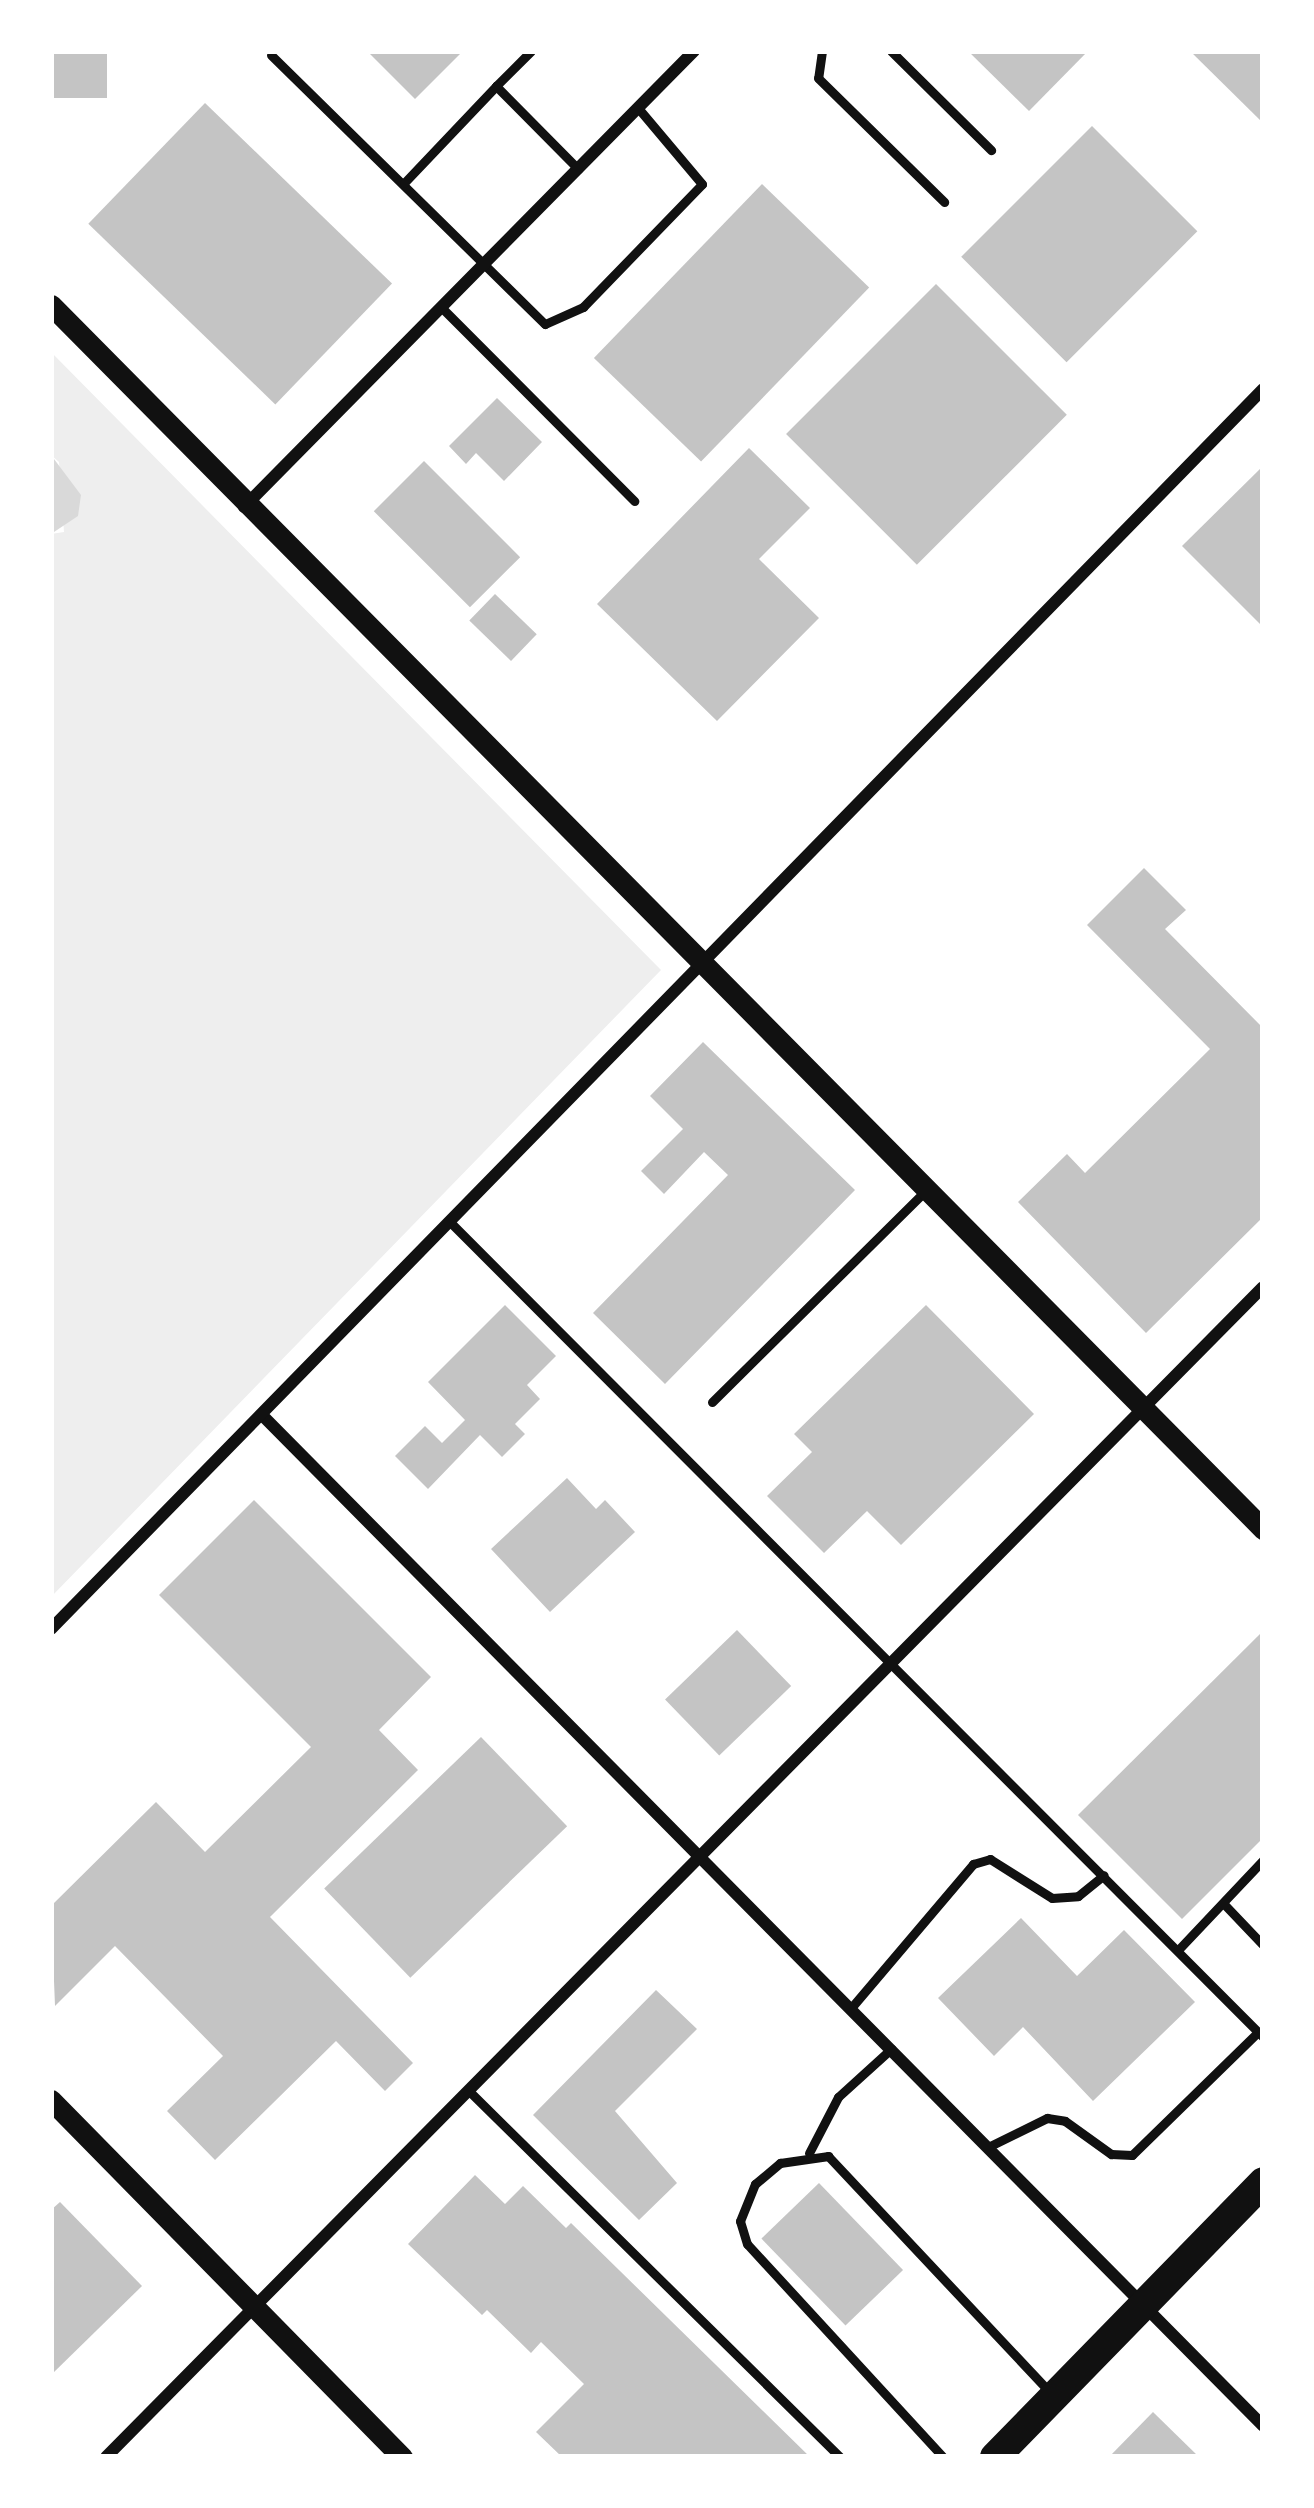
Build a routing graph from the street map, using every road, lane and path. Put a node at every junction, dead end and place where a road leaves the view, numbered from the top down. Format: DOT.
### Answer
graph roads {
  1 [pos="530,51"];
  2 [pos="694,51"];
  3 [pos="822,51"];
  4 [pos="891,51"];
  5 [pos="271,55"];
  6 [pos="496,86"];
  7 [pos="638,108"];
  8 [pos="992,150"];
  9 [pos="578,169"];
  10 [pos="404,183"];
  11 [pos="944,202"];
  12 [pos="485,262"];
  13 [pos="51,305"];
  14 [pos="441,307"];
  15 [pos="1263,389"];
  16 [pos="634,502"];
  17 [pos="244,507"];
  18 [pos="700,964"];
  19 [pos="926,1190"];
  20 [pos="450,1222"];
  21 [pos="1263,1287"];
  22 [pos="712,1402"];
  23 [pos="1144,1409"];
  24 [pos="262,1415"];
  25 [pos="1263,1529"];
  26 [pos="51,1630"];
  27 [pos="896,1663"];
  28 [pos="705,1858"];
  29 [pos="1263,1860"];
  30 [pos="1105,1875"];
  31 [pos="1223,1903"];
  32 [pos="1263,1945"];
  33 [pos="1178,1950"];
  34 [pos="851,2008"];
  35 [pos="1261,2034"];
  36 [pos="891,2049"];
  37 [pos="470,2092"];
  38 [pos="51,2100"];
  39 [pos="988,2147"];
  40 [pos="809,2152"];
  41 [pos="1263,2182"];
  42 [pos="1142,2303"];
  43 [pos="256,2307"];
  44 [pos="1053,2396"];
  45 [pos="1263,2426"];
  46 [pos="106,2457"];
  47 [pos="402,2457"];
  48 [pos="840,2457"];
  49 [pos="943,2457"];
  50 [pos="995,2457"];
  1 -- 6 [label="lane"];
  2 -- 7 [label="street"];
  3 -- 11 [label="lane"];
  4 -- 8 [label="lane"];
  5 -- 10 [label="lane"];
  6 -- 9 [label="lane"];
  6 -- 10 [label="lane"];
  7 -- 9 [label="street"];
  7 -- 12 [label="lane"];
  9 -- 12 [label="street"];
  10 -- 12 [label="lane"];
  12 -- 14 [label="street"];
  13 -- 17 [label="street"];
  14 -- 16 [label="lane"];
  14 -- 17 [label="street"];
  15 -- 18 [label="street"];
  17 -- 18 [label="street"];
  18 -- 19 [label="street"];
  18 -- 20 [label="street"];
  19 -- 22 [label="lane"];
  19 -- 23 [label="street"];
  20 -- 24 [label="street"];
  20 -- 27 [label="lane"];
  21 -- 23 [label="street"];
  23 -- 25 [label="street"];
  23 -- 27 [label="street"];
  24 -- 26 [label="street"];
  24 -- 28 [label="street"];
  27 -- 28 [label="street"];
  27 -- 30 [label="lane"];
  28 -- 34 [label="street"];
  28 -- 37 [label="street"];
  29 -- 31 [label="lane"];
  30 -- 33 [label="lane"];
  30 -- 34 [label="lane"];
  31 -- 32 [label="lane"];
  31 -- 33 [label="lane"];
  33 -- 35 [label="lane"];
  34 -- 36 [label="street"];
  35 -- 39 [label="lane"];
  36 -- 39 [label="street"];
  36 -- 40 [label="lane"];
  37 -- 43 [label="street"];
  37 -- 48 [label="lane"];
  38 -- 43 [label="street"];
  39 -- 42 [label="street"];
  40 -- 44 [label="lane"];
  40 -- 49 [label="lane"];
  41 -- 42 [label="main road"];
  42 -- 44 [label="main road"];
  42 -- 45 [label="street"];
  43 -- 46 [label="street"];
  43 -- 47 [label="street"];
  44 -- 50 [label="main road"];
}
